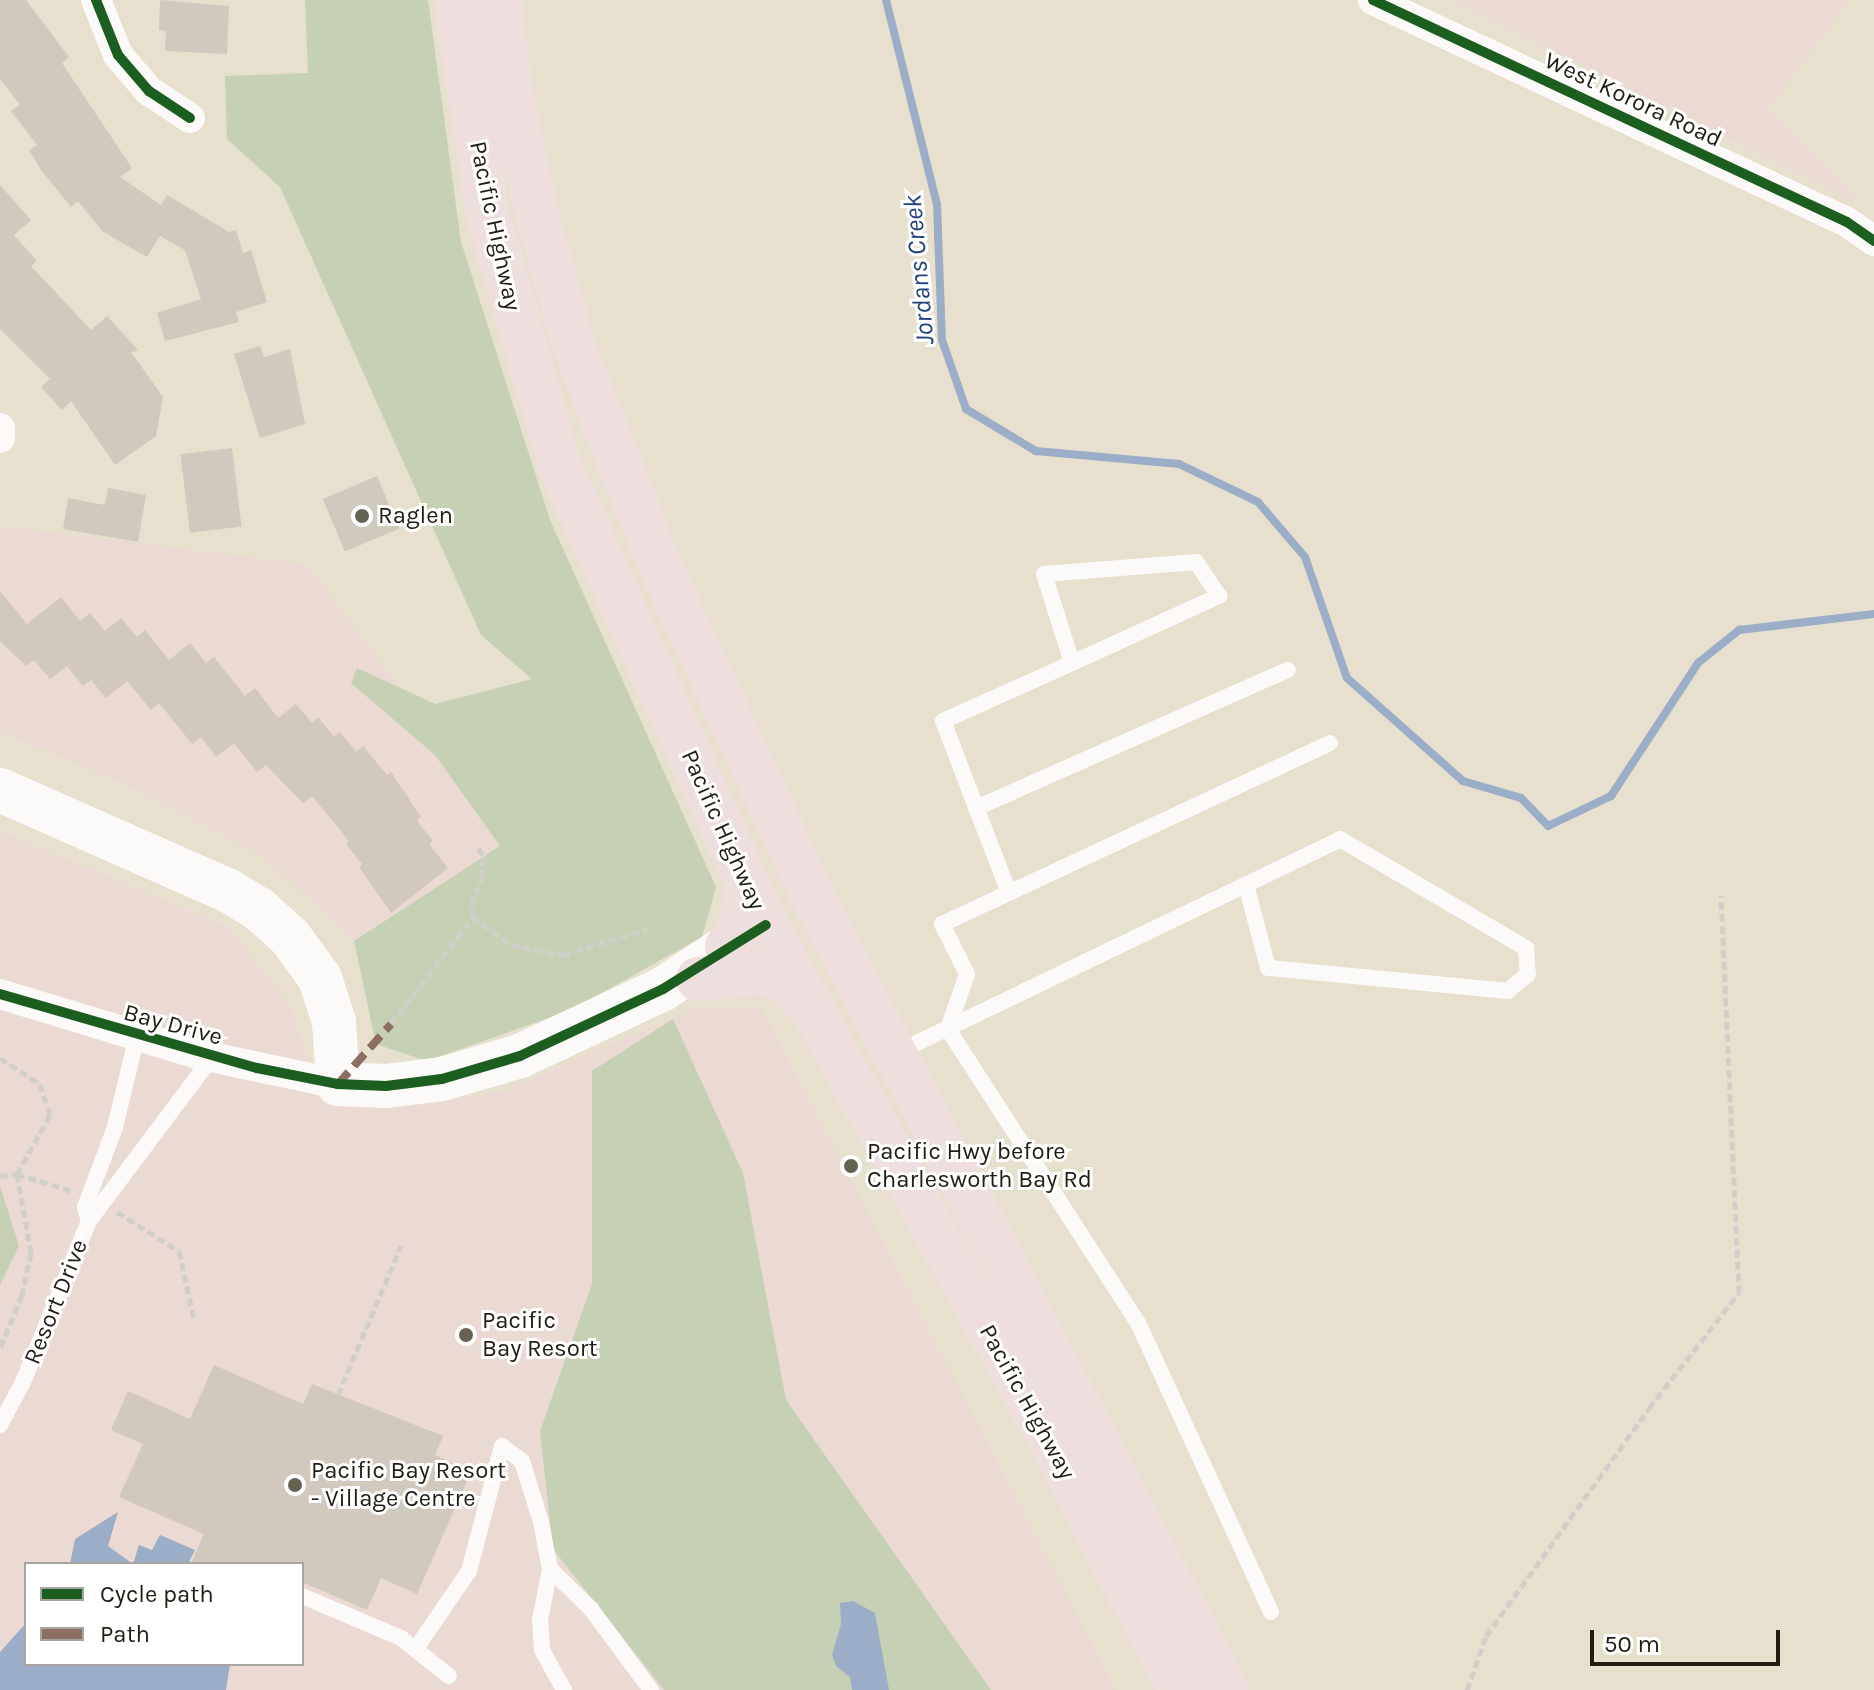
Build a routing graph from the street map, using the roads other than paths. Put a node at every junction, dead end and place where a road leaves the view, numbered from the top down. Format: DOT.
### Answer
graph roads {
  1 [pos="96,0"];
  2 [pos="456,0"];
  3 [pos="499,0"];
  4 [pos="1373,0"];
  5 [pos="190,118"];
  6 [pos="1874,241"];
  7 [pos="0,428"];
  8 [pos="0,438"];
  9 [pos="1072,663"];
  10 [pos="1288,670"];
  11 [pos="1330,743"];
  12 [pos="750,765"];
  13 [pos="0,790"];
  14 [pos="976,808"];
  15 [pos="743,876"];
  16 [pos="1246,885"];
  17 [pos="1009,893"];
  18 [pos="774,935"];
  19 [pos="727,946"];
  20 [pos="681,984"];
  21 [pos="0,994"];
  22 [pos="807,1004"];
  23 [pos="948,1029"];
  24 [pos="137,1036"];
  25 [pos="894,1053"];
  26 [pos="212,1057"];
  27 [pos="338,1084"];
  28 [pos="958,1172"];
  29 [pos="96,1199"];
  30 [pos="0,1425"];
  31 [pos="550,1569"];
  32 [pos="304,1597"];
  33 [pos="1271,1612"];
  34 [pos="417,1647"];
  35 [pos="449,1676"];
  36 [pos="564,1690"];
  37 [pos="651,1690"];
  38 [pos="1179,1690"];
  39 [pos="1227,1690"];
  1 -- 5 [label="street"];
  2 -- 15 [label="highway, Pacific Highway"];
  3 -- 12 [label="highway, Pacific Highway"];
  4 -- 6 [label="street, West Korora Road"];
  7 -- 8 [label="street"];
  9 -- 9 [label="lane"];
  9 -- 14 [label="lane"];
  10 -- 14 [label="lane"];
  11 -- 17 [label="lane"];
  12 -- 18 [label="highway"];
  12 -- 25 [label="highway, Pacific Highway"];
  13 -- 27 [label="street"];
  14 -- 17 [label="lane"];
  15 -- 18 [label="highway, Pacific Highway"];
  15 -- 19 [label="highway"];
  16 -- 16 [label="lane"];
  16 -- 23 [label="lane"];
  17 -- 23 [label="lane"];
  18 -- 19 [label="street"];
  18 -- 20 [label="street"];
  18 -- 22 [label="highway, Pacific Highway"];
  18 -- 28 [label="highway"];
  19 -- 20 [label="street"];
  20 -- 22 [label="highway"];
  20 -- 27 [label="street"];
  21 -- 24 [label="street, Bay Drive"];
  22 -- 38 [label="highway, Pacific Highway"];
  23 -- 25 [label="lane"];
  23 -- 33 [label="lane"];
  24 -- 26 [label="street, Bay Drive"];
  24 -- 29 [label="lane, Resort Drive"];
  25 -- 28 [label="highway, Pacific Highway"];
  26 -- 27 [label="street, Bay Drive"];
  26 -- 29 [label="lane, Resort Drive"];
  28 -- 39 [label="highway, Pacific Highway"];
  29 -- 30 [label="lane, Resort Drive"];
  31 -- 34 [label="lane"];
  31 -- 36 [label="lane"];
  31 -- 37 [label="lane"];
  32 -- 34 [label="lane"];
  34 -- 35 [label="lane"];
}
